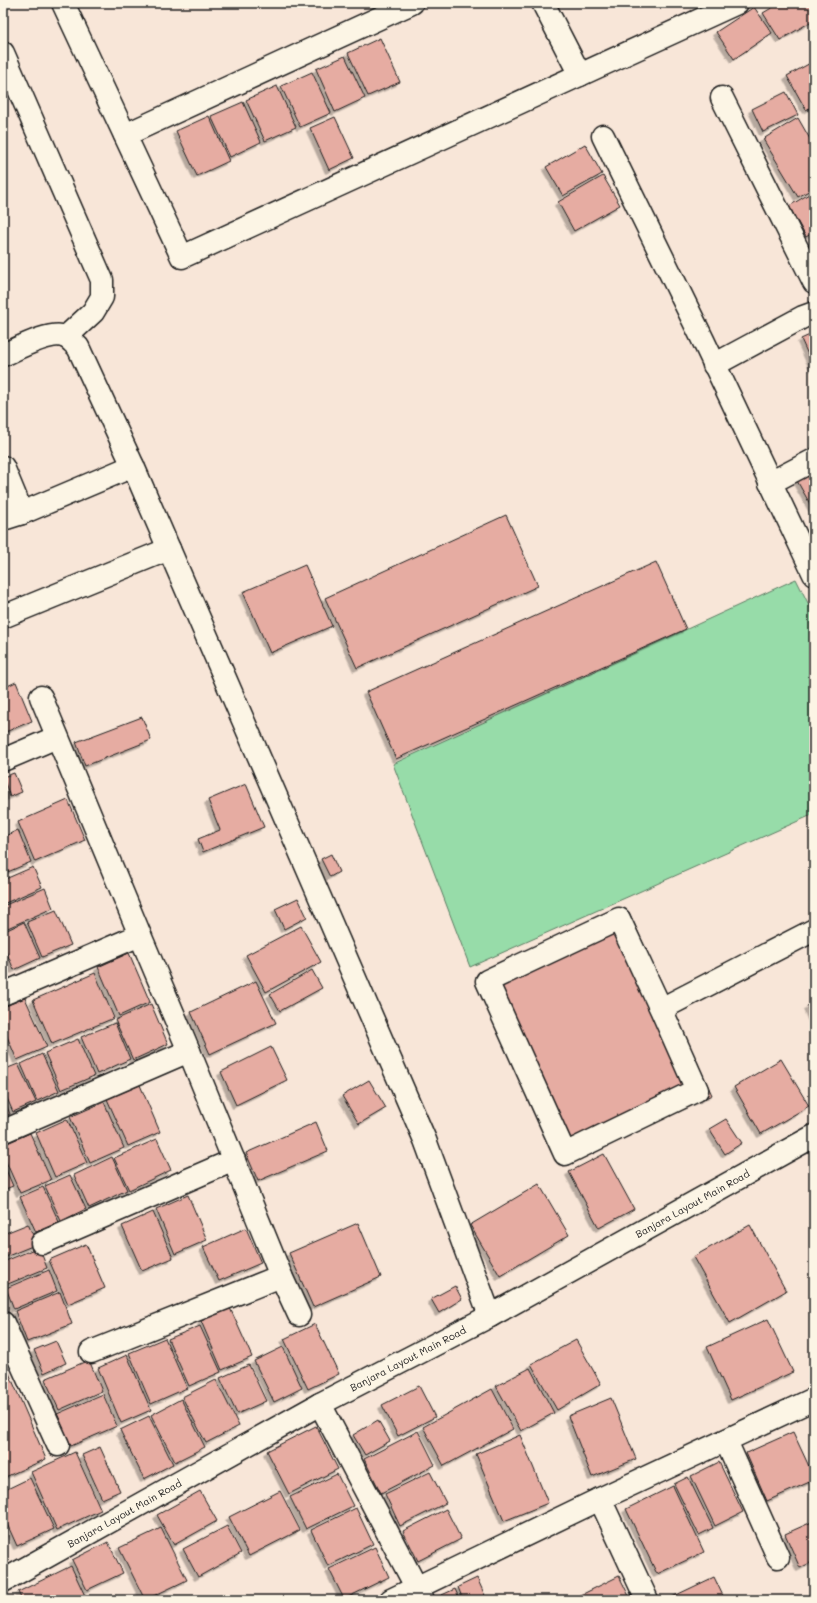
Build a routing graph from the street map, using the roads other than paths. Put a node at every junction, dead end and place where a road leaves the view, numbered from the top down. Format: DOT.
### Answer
graph roads {
  1 [pos="63,3"];
  2 [pos="412,3"];
  3 [pos="543,3"];
  4 [pos="737,3"];
  5 [pos="3,53"];
  6 [pos="580,75"];
  7 [pos="722,98"];
  8 [pos="124,135"];
  9 [pos="603,136"];
  10 [pos="814,282"];
  11 [pos="814,313"];
  12 [pos="66,337"];
  13 [pos="3,355"];
  14 [pos="714,365"];
  15 [pos="814,460"];
  16 [pos="133,466"];
  17 [pos="3,467"];
  18 [pos="770,483"];
  19 [pos="12,516"];
  20 [pos="169,549"];
  21 [pos="814,574"];
  22 [pos="5,616"];
  23 [pos="41,697"];
  24 [pos="58,737"];
  25 [pos="3,760"];
  26 [pos="814,930"];
  27 [pos="140,935"];
  28 [pos="4,992"];
  29 [pos="661,1009"];
  30 [pos="189,1050"];
  31 [pos="4,1131"];
  32 [pos="814,1136"];
  33 [pos="234,1160"];
  34 [pos="42,1243"];
  35 [pos="281,1276"];
  36 [pos="299,1315"];
  37 [pos="490,1316"];
  38 [pos="3,1323"];
  39 [pos="91,1352"];
  40 [pos="814,1399"];
  41 [pos="320,1404"];
  42 [pos="726,1441"];
  43 [pos="58,1445"];
  44 [pos="600,1499"];
  45 [pos="778,1557"];
  46 [pos="3,1581"];
  47 [pos="420,1593"];
  48 [pos="391,1600"];
  49 [pos="647,1600"];
  1 -- 8 [label="street"];
  2 -- 8 [label="street"];
  3 -- 6 [label="street"];
  4 -- 6 [label="street"];
  5 -- 12 [label="street"];
  6 -- 8 [label="street"];
  7 -- 10 [label="street"];
  9 -- 14 [label="street"];
  11 -- 14 [label="street"];
  12 -- 13 [label="street"];
  12 -- 16 [label="street"];
  14 -- 18 [label="street"];
  15 -- 18 [label="street"];
  16 -- 19 [label="street"];
  16 -- 20 [label="street"];
  17 -- 19 [label="street"];
  18 -- 21 [label="street"];
  20 -- 22 [label="street"];
  20 -- 37 [label="street"];
  23 -- 24 [label="street"];
  24 -- 25 [label="street"];
  24 -- 27 [label="street"];
  26 -- 29 [label="street"];
  27 -- 28 [label="street"];
  27 -- 30 [label="street"];
  29 -- 29 [label="street"];
  30 -- 31 [label="street"];
  30 -- 33 [label="street"];
  32 -- 37 [label="street, Banjara Layout Main Road"];
  33 -- 34 [label="street"];
  33 -- 35 [label="street"];
  35 -- 36 [label="street"];
  35 -- 39 [label="street"];
  37 -- 41 [label="street, Banjara Layout Main Road"];
  38 -- 43 [label="street"];
  40 -- 42 [label="street"];
  41 -- 46 [label="street, Banjara Layout Main Road"];
  41 -- 47 [label="street"];
  42 -- 44 [label="street"];
  42 -- 45 [label="street"];
  44 -- 47 [label="street"];
  44 -- 49 [label="street"];
  47 -- 48 [label="street"];
}
